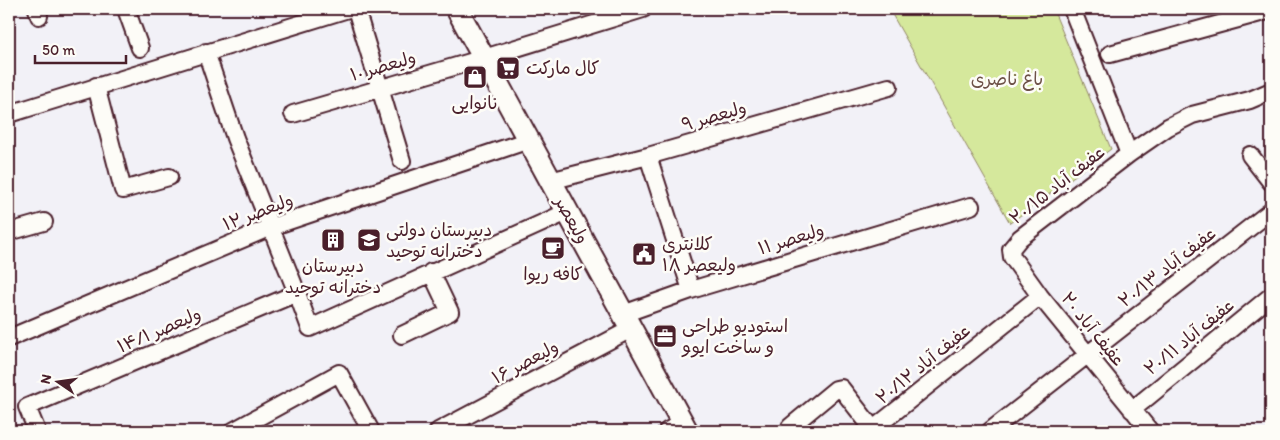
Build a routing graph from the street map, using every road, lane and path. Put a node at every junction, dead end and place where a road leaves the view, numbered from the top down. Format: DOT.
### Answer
graph roads {
  1 [pos="126,9"];
  2 [pos="348,9"];
  3 [pos="356,9"];
  4 [pos="457,9"];
  5 [pos="643,9"];
  6 [pos="1072,9"];
  7 [pos="1271,10"];
  8 [pos="1227,16"];
  9 [pos="140,48"];
  10 [pos="206,52"];
  11 [pos="1110,54"];
  12 [pos="484,58"];
  13 [pos="96,86"];
  14 [pos="381,87"];
  15 [pos="888,87"];
  16 [pos="1271,91"];
  17 [pos="9,114"];
  18 [pos="294,114"];
  19 [pos="529,140"];
  20 [pos="1129,154"];
  21 [pos="1250,155"];
  22 [pos="648,156"];
  23 [pos="402,161"];
  24 [pos="169,177"];
  25 [pos="550,181"];
  26 [pos="1271,182"];
  27 [pos="971,206"];
  28 [pos="1271,211"];
  29 [pos="567,212"];
  30 [pos="44,222"];
  31 [pos="271,227"];
  32 [pos="9,232"];
  33 [pos="1011,249"];
  34 [pos="432,272"];
  35 [pos="691,290"];
  36 [pos="297,293"];
  37 [pos="1040,296"];
  38 [pos="1271,296"];
  39 [pos="627,322"];
  40 [pos="402,335"];
  41 [pos="9,338"];
  42 [pos="1088,355"];
  43 [pos="1132,410"];
  44 [pos="790,427"];
  45 [pos="679,428"];
  46 [pos="38,431"];
  47 [pos="233,431"];
  48 [pos="371,431"];
  49 [pos="438,431"];
  50 [pos="990,431"];
  51 [pos="1150,431"];
  1 -- 9 [label="street"];
  2 -- 10 [label="street"];
  3 -- 14 [label="street"];
  4 -- 12 [label="main road, ولیعصر"];
  5 -- 12 [label="street, ۱۰ ولیعصر"];
  6 -- 20 [label="street"];
  7 -- 8 [label="street"];
  8 -- 11 [label="street"];
  10 -- 13 [label="street"];
  10 -- 31 [label="street"];
  12 -- 14 [label="street, ۱۰ ولیعصر"];
  12 -- 19 [label="main road, ولیعصر"];
  13 -- 17 [label="street"];
  13 -- 24 [label="street"];
  14 -- 18 [label="street, ۱۰ ولیعصر"];
  14 -- 23 [label="street"];
  15 -- 22 [label="street, ۹ ولیعصر"];
  16 -- 20 [label="street, عفیف آباد ۲۰/۱۵"];
  19 -- 25 [label="main road, ولیعصر"];
  19 -- 31 [label="street, ۱۲ ولیعصر"];
  20 -- 33 [label="street, عفیف آباد ۲۰/۱۵"];
  21 -- 26 [label="street"];
  22 -- 25 [label="street, ۹ ولیعصر"];
  22 -- 35 [label="street"];
  25 -- 29 [label="main road, ولیعصر"];
  27 -- 35 [label="street, ۱۱ ولیعصر"];
  28 -- 42 [label="street, عفیف آباد ۲۰/۱۳"];
  29 -- 34 [label="street"];
  29 -- 39 [label="main road, ولیعصر"];
  30 -- 32 [label="street"];
  31 -- 36 [label="street"];
  31 -- 41 [label="street, ۱۲ ولیعصر"];
  33 -- 37 [label="street, عفیف آباد ۲۰"];
  34 -- 36 [label="street"];
  34 -- 40 [label="street"];
  35 -- 39 [label="street, ۱۱ ولیعصر"];
  36 -- 46 [label="street, ۱۴/۱ ولیعصر"];
  37 -- 42 [label="street, عفیف آباد ۲۰"];
  37 -- 44 [label="street, عفیف آباد ۲۰/۱۲"];
  38 -- 43 [label="street, عفیف آباد ۲۰/۱۱"];
  39 -- 45 [label="main road, ولیعصر"];
  39 -- 49 [label="street, ۱۶ ولیعصر"];
  42 -- 43 [label="street, عفیف آباد ۲۰"];
  42 -- 50 [label="street, عفیف آباد ۲۰/۱۳"];
  43 -- 51 [label="street, عفیف آباد ۲۰"];
  47 -- 48 [label="street"];
}
